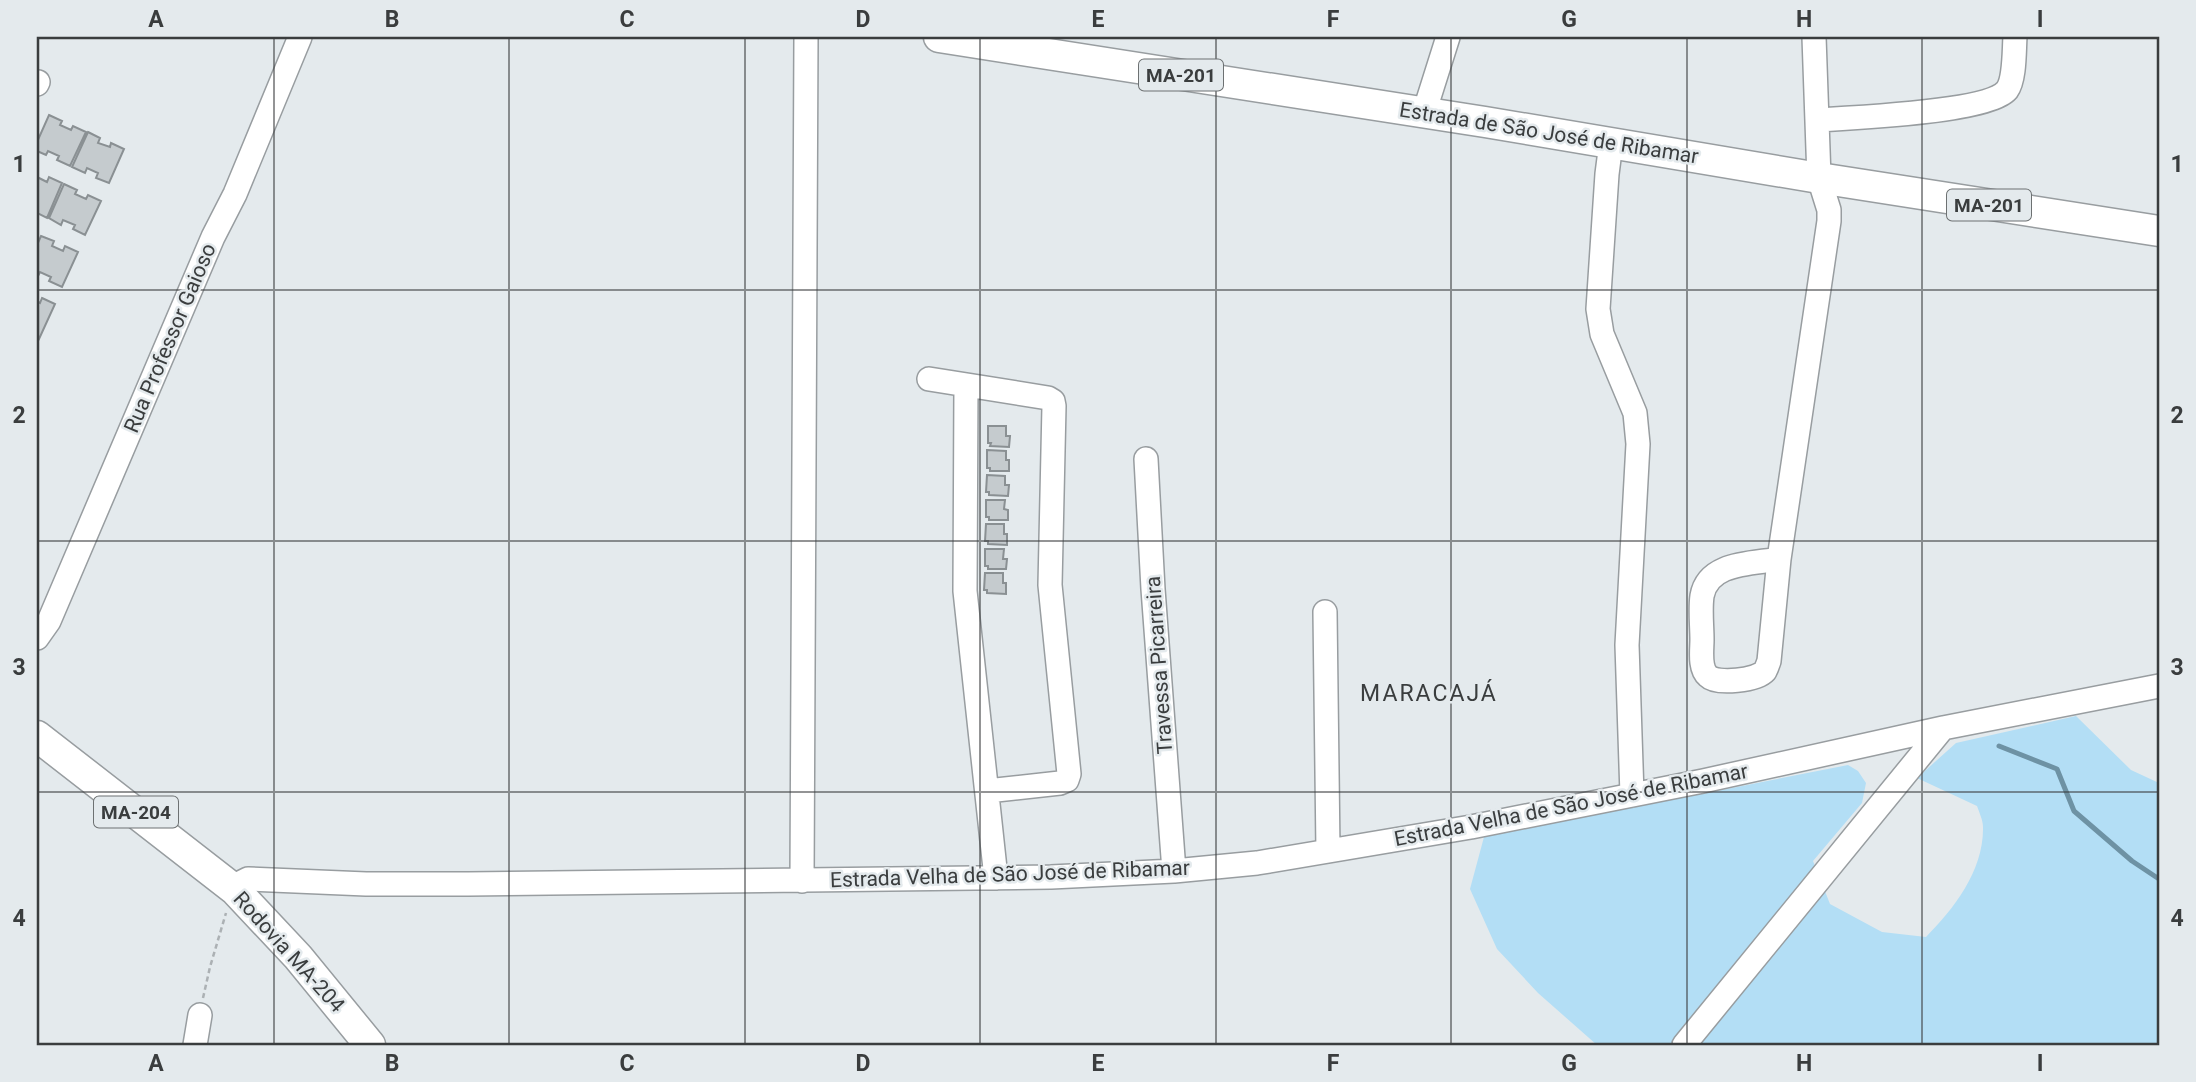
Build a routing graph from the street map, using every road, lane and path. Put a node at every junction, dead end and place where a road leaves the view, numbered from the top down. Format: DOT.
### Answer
graph roads {
  1 [pos="300,37"];
  2 [pos="806,37"];
  3 [pos="939,37"];
  4 [pos="1448,37"];
  5 [pos="1814,37"];
  6 [pos="2015,37"];
  7 [pos="1423,113"];
  8 [pos="1817,120"];
  9 [pos="1611,143"];
  10 [pos="1819,178"];
  11 [pos="2159,231"];
  12 [pos="929,379"];
  13 [pos="966,385"];
  14 [pos="1146,459"];
  15 [pos="1779,559"];
  16 [pos="1325,612"];
  17 [pos="37,638"];
  18 [pos="2159,686"];
  19 [pos="1943,729"];
  20 [pos="37,736"];
  21 [pos="1632,785"];
  22 [pos="986,790"];
  23 [pos="1328,851"];
  24 [pos="1174,871"];
  25 [pos="996,878"];
  26 [pos="802,881"];
  27 [pos="235,890"];
  28 [pos="224,920"];
  29 [pos="200,1015"];
  30 [pos="195,1045"];
  31 [pos="370,1045"];
  32 [pos="1684,1045"];
  1 -- 17 [label="street, Rua Professor Gaioso"];
  2 -- 26 [label="street"];
  3 -- 7 [label="main road, Estrada de São José de Ribamar / MA-201"];
  4 -- 7 [label="street"];
  5 -- 8 [label="street"];
  6 -- 8 [label="street"];
  7 -- 9 [label="main road, Estrada de São José de Ribamar / MA-201"];
  8 -- 10 [label="street"];
  9 -- 10 [label="main road, Estrada de São José de Ribamar / MA-201"];
  9 -- 21 [label="street"];
  10 -- 11 [label="main road, Estrada de São José de Ribamar / MA-201"];
  10 -- 15 [label="street"];
  12 -- 13 [label="street"];
  13 -- 22 [label="street"];
  13 -- 22 [label="street"];
  14 -- 24 [label="street, Travessa Picarreira"];
  15 -- 15 [label="street"];
  16 -- 23 [label="street"];
  18 -- 19 [label="street, Estrada Velha de São José de Ribamar"];
  19 -- 21 [label="street, Estrada Velha de São José de Ribamar"];
  19 -- 32 [label="street"];
  20 -- 27 [label="main road, Rodovia MA-204 / MA-204"];
  21 -- 23 [label="street, Estrada Velha de São José de Ribamar"];
  22 -- 25 [label="street"];
  23 -- 24 [label="street, Estrada Velha de São José de Ribamar"];
  24 -- 25 [label="street, Estrada Velha de São José de Ribamar"];
  25 -- 26 [label="street, Estrada Velha de São José de Ribamar"];
  26 -- 27 [label="street, Estrada Velha de São José de Ribamar"];
  27 -- 31 [label="main road, Rodovia MA-204 / MA-204"];
  28 -- 29 [label="path"];
  29 -- 30 [label="street"];
}
